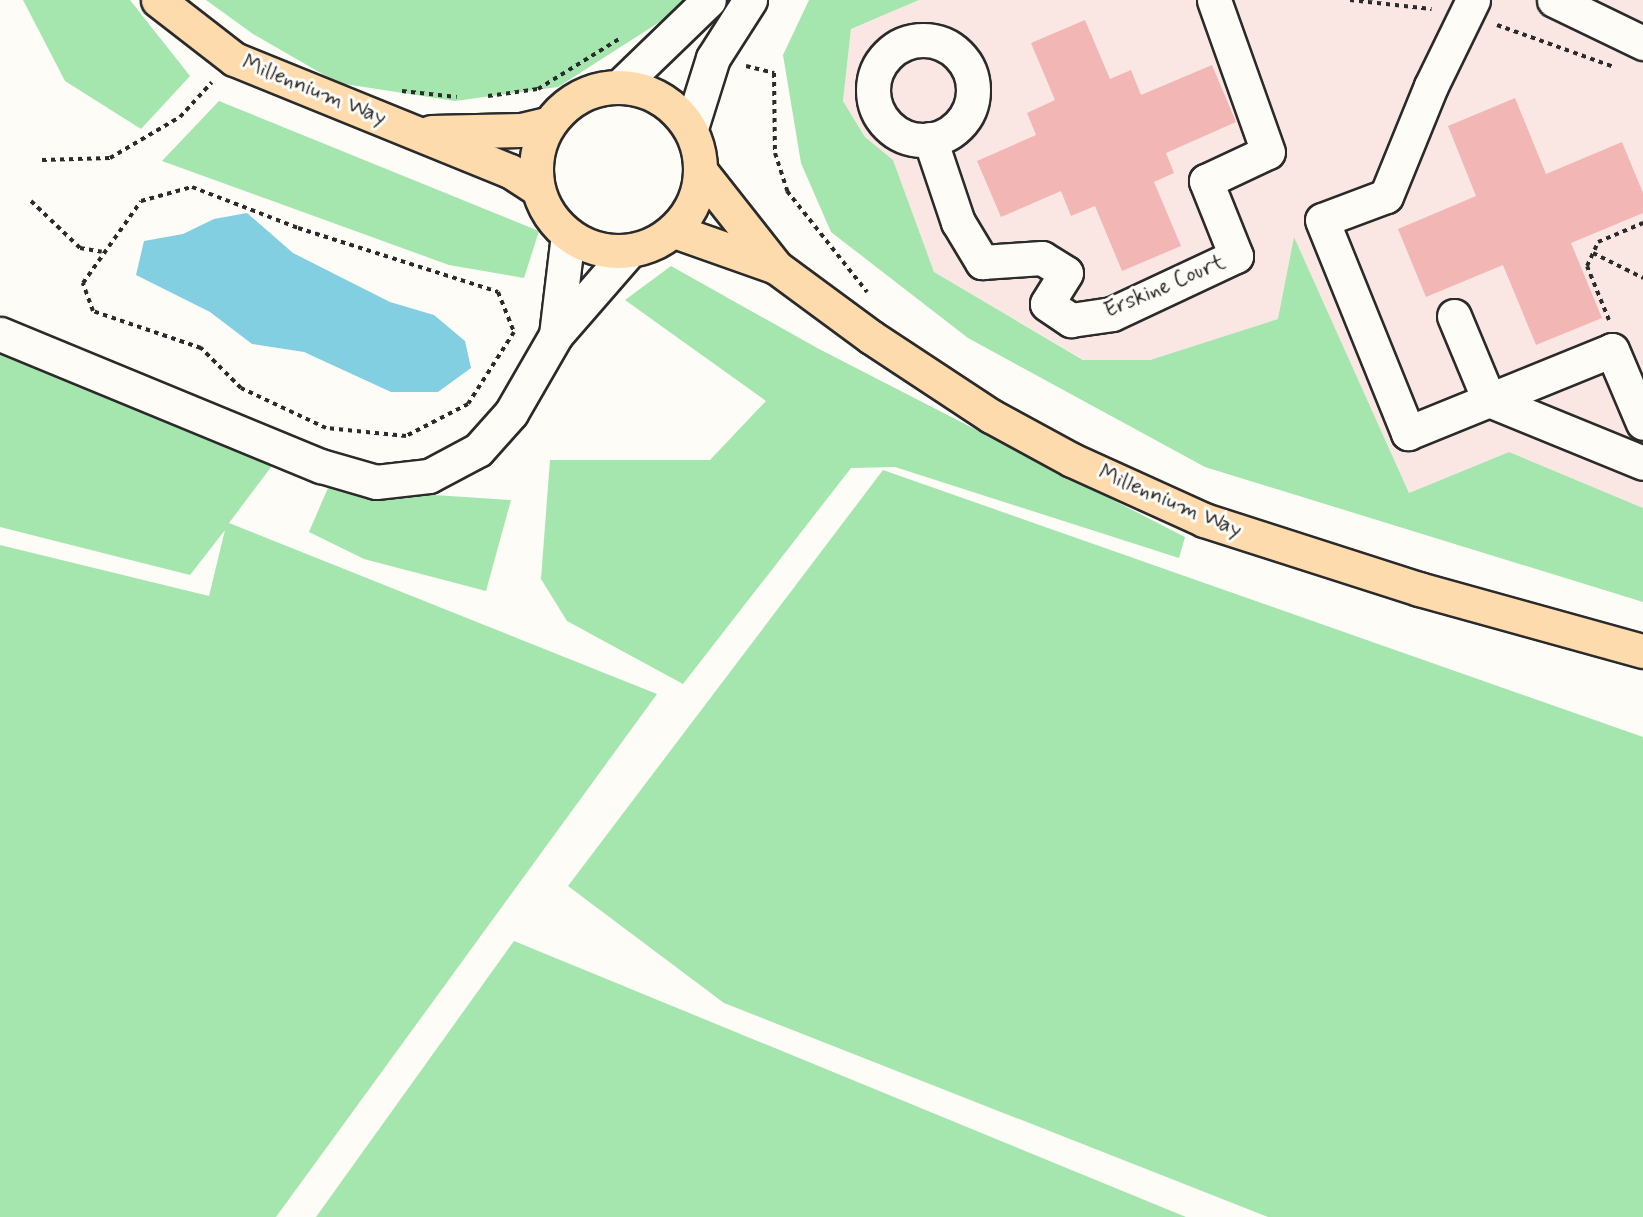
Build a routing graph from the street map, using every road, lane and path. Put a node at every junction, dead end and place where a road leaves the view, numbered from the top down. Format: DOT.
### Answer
graph roads {
  1 [pos="158,0"];
  2 [pos="709,0"];
  3 [pos="750,0"];
  4 [pos="1214,0"];
  5 [pos="1350,0"];
  6 [pos="1554,0"];
  7 [pos="1470,7"];
  8 [pos="628,34"];
  9 [pos="1643,43"];
  10 [pos="713,58"];
  11 [pos="234,59"];
  12 [pos="1621,70"];
  13 [pos="621,85"];
  14 [pos="397,90"];
  15 [pos="462,97"];
  16 [pos="484,97"];
  17 [pos="548,124"];
  18 [pos="691,128"];
  19 [pos="417,133"];
  20 [pos="930,139"];
  21 [pos="42,160"];
  22 [pos="702,173"];
  23 [pos="538,189"];
  24 [pos="31,201"];
  25 [pos="1643,223"];
  26 [pos="674,231"];
  27 [pos="568,235"];
  28 [pos="629,251"];
  29 [pos="102,252"];
  30 [pos="1593,253"];
  31 [pos="776,267"];
  32 [pos="1643,278"];
  33 [pos="870,296"];
  34 [pos="1454,316"];
  35 [pos="0,334"];
  36 [pos="556,335"];
  37 [pos="1612,350"];
  38 [pos="1489,400"];
  39 [pos="1643,423"];
  40 [pos="1643,463"];
  41 [pos="1643,651"];
  1 -- 11 [label="main road, Millennium Way"];
  2 -- 13 [label="street"];
  3 -- 10 [label="street"];
  4 -- 20 [label="street, Erskine Court"];
  5 -- 7 [label="path"];
  6 -- 9 [label="street"];
  7 -- 12 [label="path"];
  7 -- 38 [label="street"];
  8 -- 16 [label="path"];
  10 -- 18 [label="street"];
  10 -- 33 [label="path"];
  11 -- 19 [label="main road, Millennium Way"];
  11 -- 21 [label="path"];
  13 -- 17 [label="main road"];
  13 -- 18 [label="main road"];
  14 -- 15 [label="path"];
  17 -- 19 [label="main road, Millennium Way"];
  17 -- 23 [label="main road"];
  18 -- 22 [label="main road"];
  19 -- 23 [label="main road, Millennium Way"];
  22 -- 26 [label="main road"];
  22 -- 31 [label="main road, Millennium Way"];
  23 -- 27 [label="main road"];
  24 -- 29 [label="path"];
  25 -- 30 [label="path"];
  26 -- 28 [label="main road"];
  26 -- 31 [label="main road, Millennium Way"];
  27 -- 28 [label="main road"];
  27 -- 36 [label="street"];
  28 -- 36 [label="street"];
  29 -- 29 [label="path"];
  30 -- 32 [label="path"];
  30 -- 37 [label="path"];
  31 -- 41 [label="main road, Millennium Way"];
  34 -- 38 [label="street"];
  35 -- 36 [label="street"];
  37 -- 38 [label="street"];
  37 -- 39 [label="street"];
  38 -- 40 [label="street"];
}
